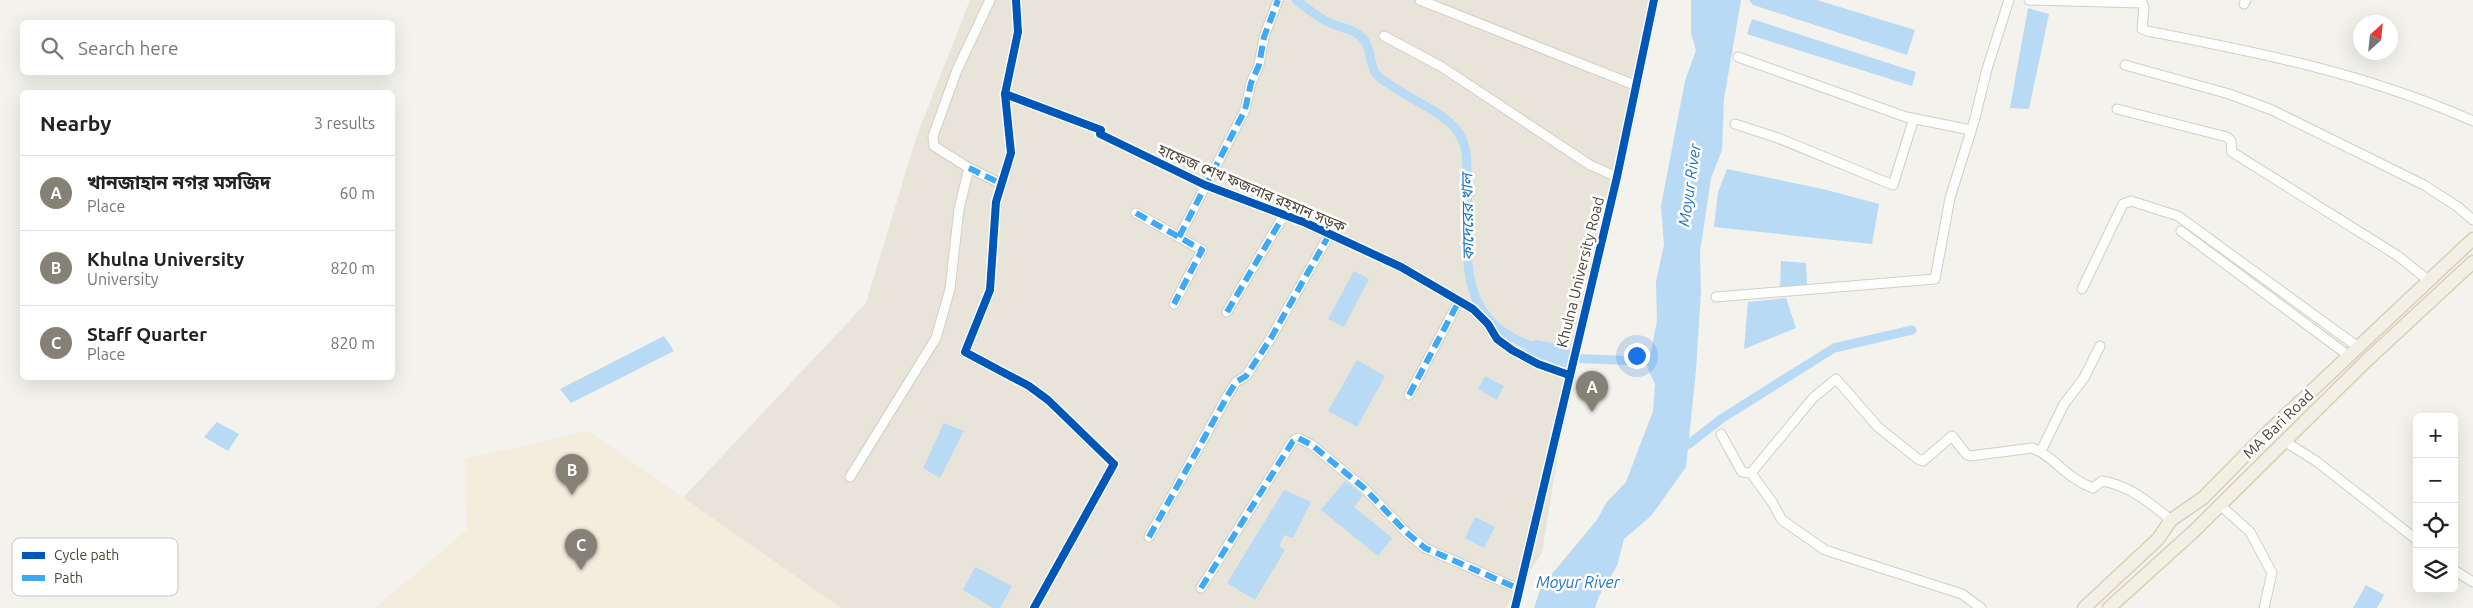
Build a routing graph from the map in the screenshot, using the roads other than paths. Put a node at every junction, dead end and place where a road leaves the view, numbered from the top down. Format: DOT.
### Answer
graph roads {
  1 [pos="990,0"];
  2 [pos="1016,0"];
  3 [pos="1278,0"];
  4 [pos="1420,0"];
  5 [pos="1654,0"];
  6 [pos="2009,0"];
  7 [pos="2029,0"];
  8 [pos="2071,1"];
  9 [pos="1384,36"];
  10 [pos="1738,57"];
  11 [pos="2125,65"];
  12 [pos="1637,86"];
  13 [pos="1005,94"];
  14 [pos="2117,110"];
  15 [pos="1914,118"];
  16 [pos="2473,121"];
  17 [pos="1735,124"];
  18 [pos="1971,130"];
  19 [pos="969,168"];
  20 [pos="1617,177"];
  21 [pos="1002,184"];
  22 [pos="1205,185"];
  23 [pos="1136,213"];
  24 [pos="1284,215"];
  25 [pos="2473,220"];
  26 [pos="2181,232"];
  27 [pos="1329,235"];
  28 [pos="1179,237"];
  29 [pos="2206,237"];
  30 [pos="2473,239"];
  31 [pos="2200,246"];
  32 [pos="2473,262"];
  33 [pos="2428,280"];
  34 [pos="2082,289"];
  35 [pos="1716,297"];
  36 [pos="1459,301"];
  37 [pos="1174,304"];
  38 [pos="1226,312"];
  39 [pos="2100,346"];
  40 [pos="2354,351"];
  41 [pos="1569,375"];
  42 [pos="1408,395"];
  43 [pos="1721,434"];
  44 [pos="2284,441"];
  45 [pos="2041,451"];
  46 [pos="1751,473"];
  47 [pos="850,477"];
  48 [pos="2220,505"];
  49 [pos="2171,520"];
  50 [pos="1149,537"];
  51 [pos="2413,537"];
  52 [pos="2458,573"];
  53 [pos="2473,582"];
  54 [pos="1201,588"];
  55 [pos="1519,588"];
  56 [pos="1034,608"];
  57 [pos="1515,608"];
  58 [pos="1981,608"];
  59 [pos="2084,608"];
  60 [pos="2109,608"];
  61 [pos="2265,608"];
  1 -- 19 [label="street"];
  2 -- 13 [label="street"];
  3 -- 22 [label="street"];
  4 -- 12 [label="street"];
  5 -- 12 [label="street, Khulna University Road"];
  6 -- 18 [label="street"];
  7 -- 8 [label="street"];
  8 -- 16 [label="street"];
  9 -- 20 [label="street"];
  10 -- 15 [label="street"];
  11 -- 25 [label="street"];
  12 -- 20 [label="street, Khulna University Road"];
  13 -- 21 [label="street"];
  13 -- 22 [label="street, হাফেজ শেখ ফজলার রহমান সড়ক"];
  14 -- 33 [label="street"];
  15 -- 17 [label="street"];
  15 -- 18 [label="street"];
  18 -- 35 [label="street"];
  19 -- 21 [label="street"];
  19 -- 47 [label="street"];
  20 -- 41 [label="street, Khulna University Road"];
  21 -- 56 [label="street"];
  22 -- 24 [label="street, হাফেজ শেখ ফজলার রহমান সড়ক"];
  22 -- 28 [label="street"];
  23 -- 28 [label="street"];
  24 -- 27 [label="street, হাফেজ শেখ ফজলার রহমান সড়ক"];
  24 -- 38 [label="street"];
  26 -- 31 [label="street"];
  27 -- 36 [label="street, হাফেজ শেখ ফজলার রহমান সড়ক"];
  27 -- 50 [label="street"];
  28 -- 37 [label="street"];
  29 -- 31 [label="street"];
  29 -- 34 [label="street"];
  29 -- 40 [label="street"];
  30 -- 33 [label="main road, MA Bari Road"];
  31 -- 40 [label="street"];
  32 -- 44 [label="main road, MA Bari Road"];
  33 -- 40 [label="main road, MA Bari Road"];
  36 -- 41 [label="street, হাফেজ শেখ ফজলার রহমান সড়ক"];
  36 -- 42 [label="street"];
  39 -- 45 [label="street"];
  40 -- 49 [label="main road, MA Bari Road"];
  41 -- 55 [label="street, Khulna University Road"];
  43 -- 46 [label="street"];
  44 -- 48 [label="main road, MA Bari Road"];
  44 -- 51 [label="street"];
  45 -- 46 [label="street"];
  45 -- 49 [label="street"];
  46 -- 58 [label="street"];
  48 -- 60 [label="main road, MA Bari Road"];
  48 -- 61 [label="street"];
  49 -- 59 [label="main road, MA Bari Road"];
  52 -- 53 [label="street"];
  54 -- 55 [label="street"];
  55 -- 57 [label="street, Khulna University Road"];
}
